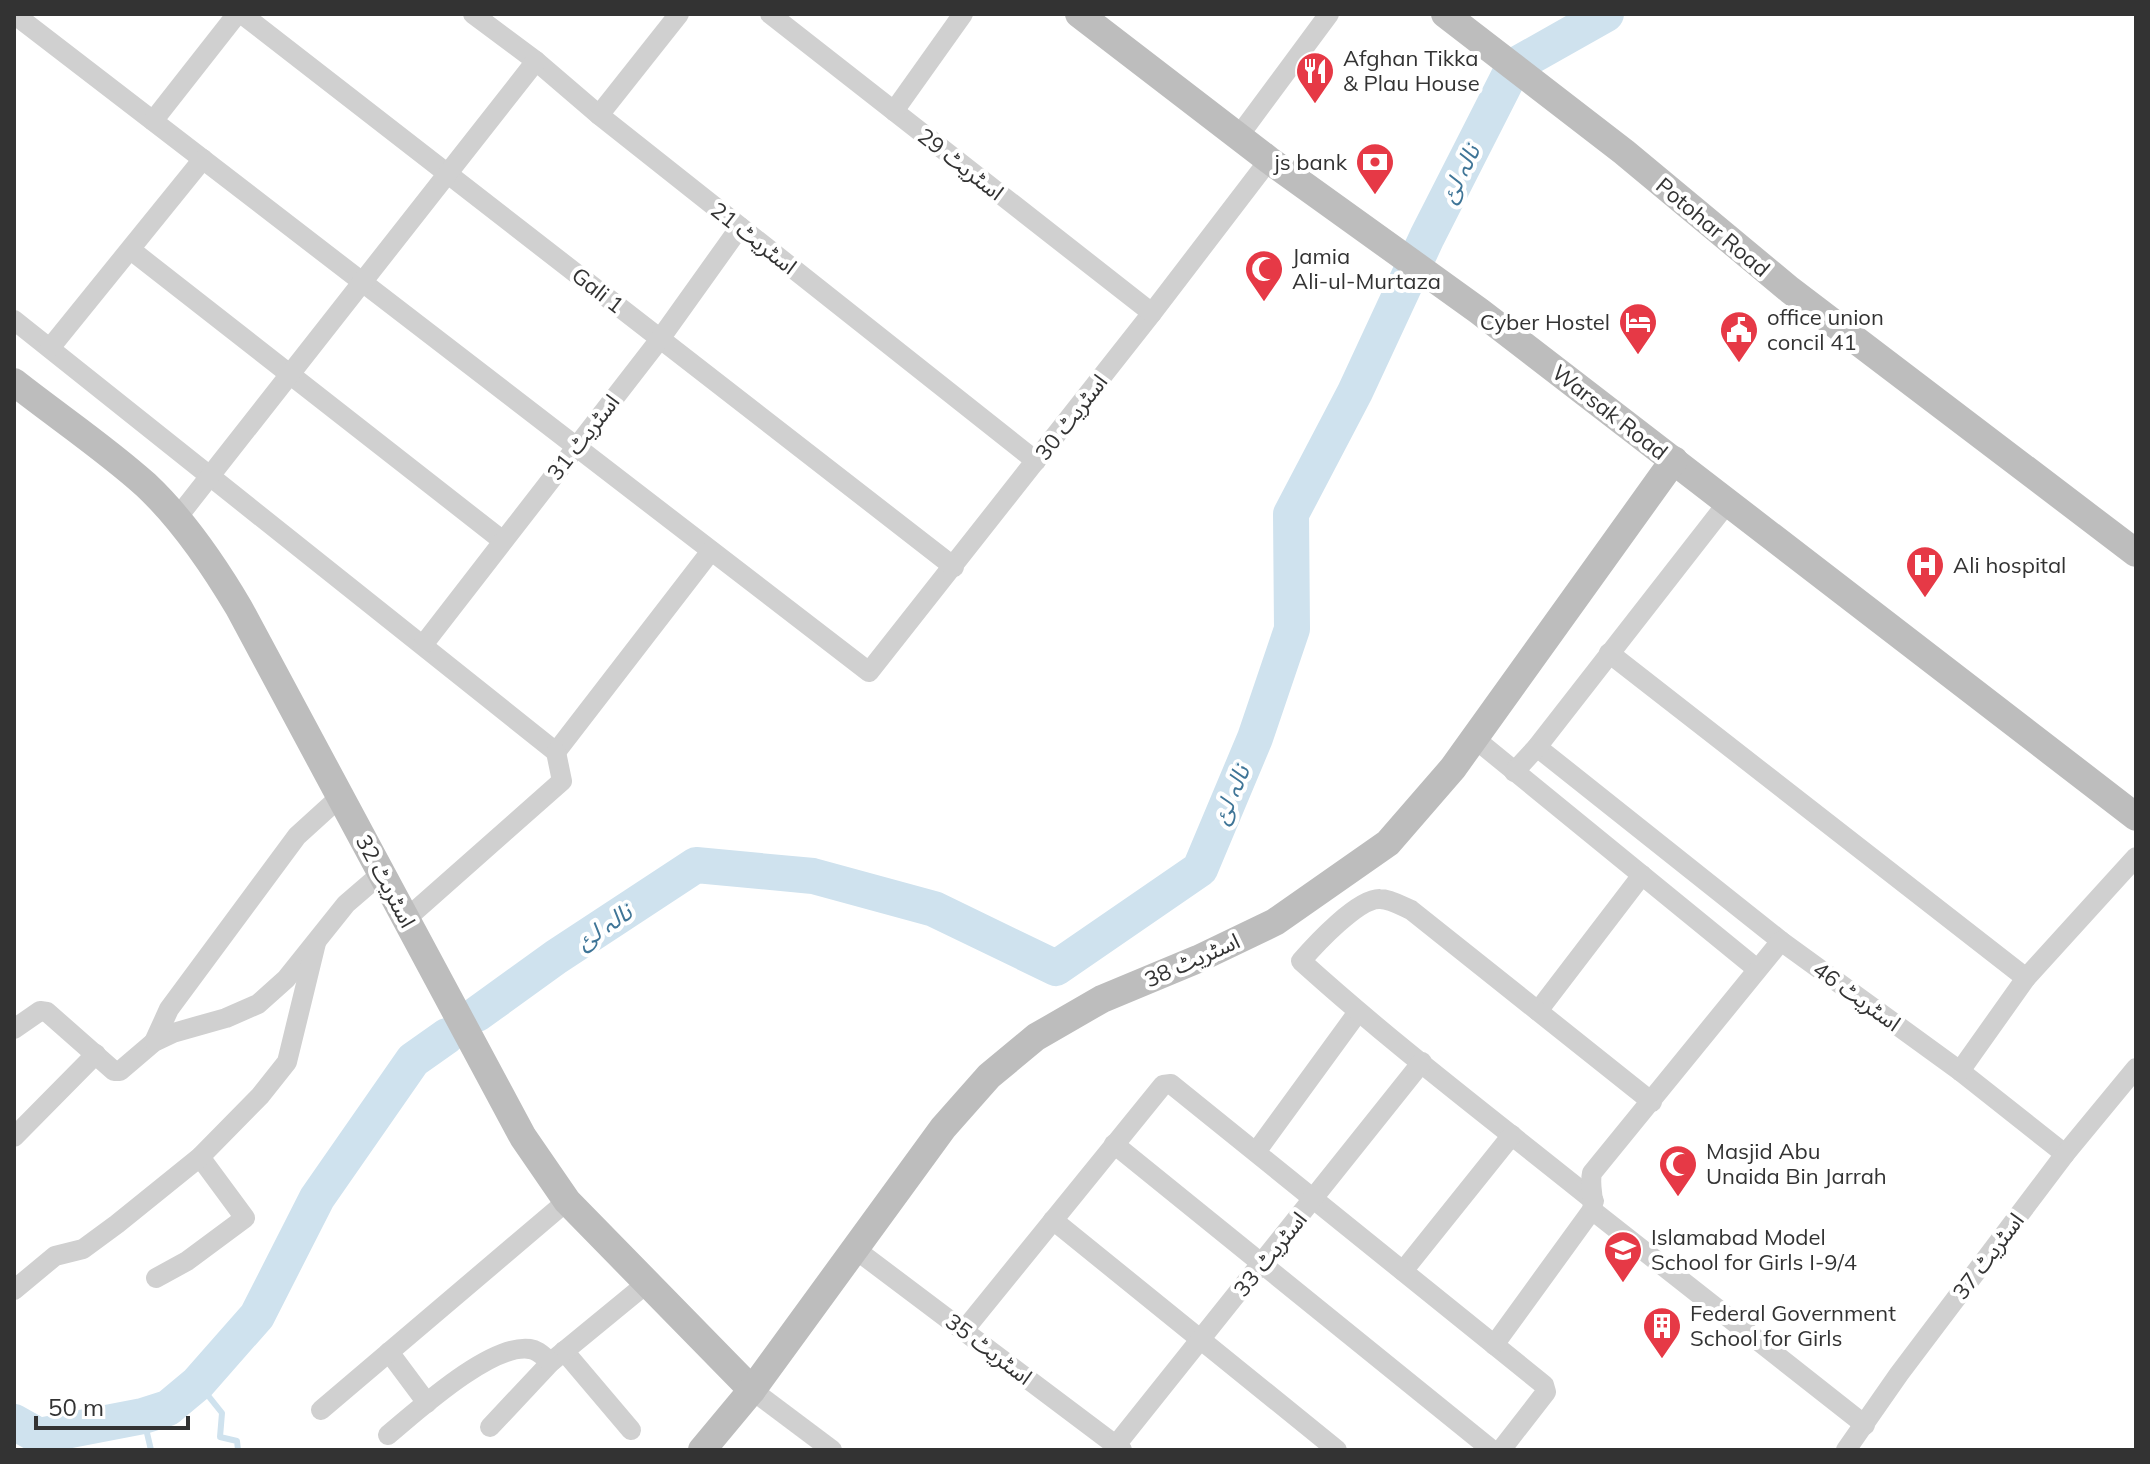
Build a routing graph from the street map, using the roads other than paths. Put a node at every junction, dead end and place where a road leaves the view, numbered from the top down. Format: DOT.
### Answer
graph roads {
  1 [pos="14,14"];
  2 [pos="239,14"];
  3 [pos="473,14"];
  4 [pos="679,14"];
  5 [pos="770,14"];
  6 [pos="963,14"];
  7 [pos="1079,14"];
  8 [pos="1329,14"];
  9 [pos="1454,21"];
  10 [pos="536,61"];
  11 [pos="894,111"];
  12 [pos="599,115"];
  13 [pos="153,121"];
  14 [pos="1238,137"];
  15 [pos="203,159"];
  16 [pos="1269,160"];
  17 [pos="448,174"];
  18 [pos="740,227"];
  19 [pos="131,250"];
  20 [pos="363,283"];
  21 [pos="1152,313"];
  22 [pos="14,320"];
  23 [pos="660,339"];
  24 [pos="50,348"];
  25 [pos="290,377"];
  26 [pos="14,382"];
  27 [pos="576,445"];
  28 [pos="1674,460"];
  29 [pos="1036,461"];
  30 [pos="211,476"];
  31 [pos="1728,502"];
  32 [pos="177,518"];
  33 [pos="503,541"];
  34 [pos="711,551"];
  35 [pos="2136,553"];
  36 [pos="954,567"];
  37 [pos="423,645"];
  38 [pos="1609,653"];
  39 [pos="1474,738"];
  40 [pos="1537,747"];
  41 [pos="556,752"];
  42 [pos="1514,772"];
  43 [pos="341,796"];
  44 [pos="2136,817"];
  45 [pos="2136,857"];
  46 [pos="382,873"];
  47 [pos="1642,875"];
  48 [pos="406,919"];
  49 [pos="1781,941"];
  50 [pos="316,943"];
  51 [pos="1757,969"];
  52 [pos="2026,978"];
  53 [pos="1538,1011"];
  54 [pos="1358,1012"];
  55 [pos="14,1029"];
  56 [pos="154,1042"];
  57 [pos="96,1054"];
  58 [pos="1422,1062"];
  59 [pos="2136,1068"];
  60 [pos="1960,1071"];
  61 [pos="1652,1102"];
  62 [pos="1512,1135"];
  63 [pos="14,1137"];
  64 [pos="1114,1144"];
  65 [pos="1256,1152"];
  66 [pos="2065,1154"];
  67 [pos="200,1157"];
  68 [pos="1314,1199"];
  69 [pos="567,1201"];
  70 [pos="1593,1206"];
  71 [pos="1053,1220"];
  72 [pos="855,1249"];
  73 [pos="1262,1264"];
  74 [pos="1403,1271"];
  75 [pos="156,1278"];
  76 [pos="646,1284"];
  77 [pos="14,1290"];
  78 [pos="965,1329"];
  79 [pos="1201,1340"];
  80 [pos="1494,1345"];
  81 [pos="389,1352"];
  82 [pos="557,1356"];
  83 [pos="752,1390"];
  84 [pos="427,1403"];
  85 [pos="321,1410"];
  86 [pos="1865,1425"];
  87 [pos="490,1427"];
  88 [pos="631,1430"];
  89 [pos="388,1435"];
  90 [pos="1119,1448"];
  91 [pos="702,1450"];
  92 [pos="832,1450"];
  93 [pos="1337,1450"];
  94 [pos="1492,1450"];
  95 [pos="1501,1450"];
  96 [pos="1846,1450"];
  1 -- 13 [label="street"];
  2 -- 13 [label="street"];
  2 -- 17 [label="street, Gali 1"];
  3 -- 10 [label="street, اسٹریٹ 21"];
  4 -- 12 [label="street"];
  5 -- 11 [label="street, اسٹریٹ 29"];
  6 -- 11 [label="street"];
  7 -- 14 [label="street, Warsak Road"];
  8 -- 14 [label="street"];
  9 -- 35 [label="street, Potohar Road"];
  10 -- 12 [label="street, اسٹریٹ 21"];
  10 -- 17 [label="street"];
  11 -- 21 [label="street, اسٹریٹ 29"];
  12 -- 18 [label="street, اسٹریٹ 21"];
  13 -- 15 [label="street"];
  14 -- 16 [label="street, Warsak Road"];
  15 -- 19 [label="street"];
  15 -- 20 [label="street"];
  16 -- 21 [label="street, اسٹریٹ 30"];
  16 -- 28 [label="street, Warsak Road"];
  17 -- 20 [label="street"];
  17 -- 23 [label="street, Gali 1"];
  18 -- 23 [label="street, اسٹریٹ 31"];
  18 -- 29 [label="street, اسٹریٹ 21"];
  19 -- 24 [label="street"];
  19 -- 25 [label="street"];
  20 -- 25 [label="street"];
  20 -- 27 [label="street"];
  21 -- 29 [label="street, اسٹریٹ 30"];
  22 -- 24 [label="street"];
  23 -- 27 [label="street, اسٹریٹ 31"];
  23 -- 36 [label="street, Gali 1"];
  24 -- 30 [label="street"];
  25 -- 30 [label="street"];
  25 -- 33 [label="street"];
  26 -- 32 [label="street, اسٹریٹ 32"];
  27 -- 33 [label="street, اسٹریٹ 31"];
  27 -- 34 [label="street"];
  28 -- 31 [label="street, Warsak Road"];
  28 -- 39 [label="street, اسٹریٹ 38"];
  29 -- 36 [label="street, اسٹریٹ 30"];
  30 -- 32 [label="street"];
  30 -- 37 [label="street"];
  31 -- 38 [label="street"];
  31 -- 44 [label="street, Warsak Road"];
  32 -- 43 [label="street, اسٹریٹ 32"];
  33 -- 37 [label="street, اسٹریٹ 31"];
  34 -- 36 [label="street, اسٹریٹ 30"];
  34 -- 41 [label="street"];
  37 -- 41 [label="street"];
  38 -- 40 [label="street"];
  38 -- 52 [label="street"];
  39 -- 42 [label="street"];
  39 -- 72 [label="street, اسٹریٹ 38"];
  40 -- 42 [label="street"];
  40 -- 49 [label="street, اسٹریٹ 46"];
  41 -- 48 [label="street"];
  42 -- 47 [label="street"];
  43 -- 46 [label="street, اسٹریٹ 32"];
  43 -- 56 [label="street"];
  45 -- 52 [label="street"];
  46 -- 48 [label="street, اسٹریٹ 32"];
  46 -- 50 [label="street"];
  47 -- 51 [label="street"];
  47 -- 53 [label="street"];
  48 -- 69 [label="street, اسٹریٹ 32"];
  49 -- 51 [label="street"];
  49 -- 60 [label="street, اسٹریٹ 46"];
  50 -- 56 [label="street"];
  50 -- 67 [label="street"];
  51 -- 61 [label="street"];
  52 -- 60 [label="street"];
  53 -- 54 [label="street"];
  53 -- 61 [label="street"];
  54 -- 58 [label="street"];
  54 -- 65 [label="street"];
  55 -- 57 [label="street"];
  56 -- 57 [label="street"];
  57 -- 63 [label="street"];
  58 -- 62 [label="street"];
  58 -- 68 [label="street, اسٹریٹ 33"];
  59 -- 66 [label="street, اسٹریٹ 37"];
  60 -- 66 [label="street, اسٹریٹ 46"];
  61 -- 70 [label="street"];
  62 -- 70 [label="street"];
  62 -- 74 [label="street"];
  64 -- 65 [label="street"];
  64 -- 71 [label="street"];
  64 -- 73 [label="street"];
  65 -- 68 [label="street"];
  66 -- 86 [label="street, اسٹریٹ 37"];
  67 -- 75 [label="street"];
  67 -- 77 [label="street"];
  68 -- 73 [label="street, اسٹریٹ 33"];
  68 -- 74 [label="street"];
  69 -- 76 [label="street, اسٹریٹ 32"];
  69 -- 81 [label="street"];
  70 -- 80 [label="street"];
  70 -- 86 [label="street"];
  71 -- 78 [label="street"];
  71 -- 79 [label="street"];
  72 -- 78 [label="street, اسٹریٹ 35"];
  72 -- 83 [label="street, اسٹریٹ 38"];
  73 -- 79 [label="street, اسٹریٹ 33"];
  73 -- 94 [label="street"];
  74 -- 80 [label="street"];
  76 -- 82 [label="street"];
  76 -- 83 [label="street, اسٹریٹ 32"];
  78 -- 90 [label="street, اسٹریٹ 35"];
  79 -- 90 [label="street, اسٹریٹ 33"];
  79 -- 93 [label="street"];
  80 -- 95 [label="street"];
  81 -- 84 [label="street"];
  81 -- 85 [label="street"];
  82 -- 84 [label="street"];
  82 -- 87 [label="street"];
  82 -- 88 [label="street"];
  83 -- 91 [label="street, اسٹریٹ 38"];
  83 -- 92 [label="street"];
  84 -- 89 [label="street"];
  86 -- 96 [label="street, اسٹریٹ 37"];
}
